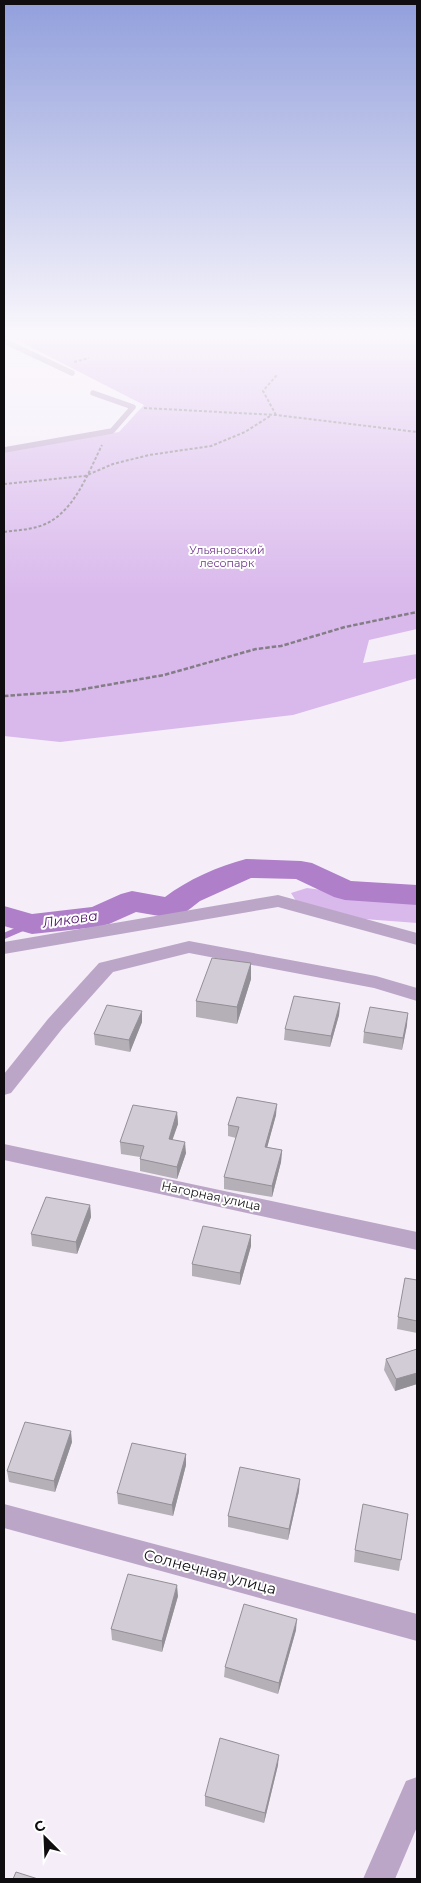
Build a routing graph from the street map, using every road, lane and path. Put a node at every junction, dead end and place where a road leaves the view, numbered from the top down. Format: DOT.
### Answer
graph roads {
  1 [pos="121,421"];
  2 [pos="261,421"];
  3 [pos="330,421"];
  4 [pos="417,432"];
  5 [pos="101,433"];
  6 [pos="4,450"];
  7 [pos="85,476"];
  8 [pos="4,484"];
  9 [pos="4,532"];
  10 [pos="417,612"];
  11 [pos="4,696"];
  12 [pos="417,939"];
  13 [pos="4,948"];
  14 [pos="417,995"];
  15 [pos="4,1088"];
  16 [pos="4,1152"];
  17 [pos="417,1240"];
  18 [pos="4,1516"];
  19 [pos="417,1628"];
  20 [pos="417,1792"];
  21 [pos="379,1879"];
  1 -- 5 [label="lane"];
  2 -- 7 [label="path"];
  3 -- 4 [label="path"];
  5 -- 6 [label="lane"];
  5 -- 7 [label="path"];
  7 -- 8 [label="path"];
  7 -- 9 [label="path"];
  10 -- 11 [label="path"];
  12 -- 13 [label="street"];
  14 -- 15 [label="street"];
  16 -- 17 [label="street, Нагорная улица"];
  18 -- 19 [label="street, Солнечная улица"];
  20 -- 21 [label="street"];
}
